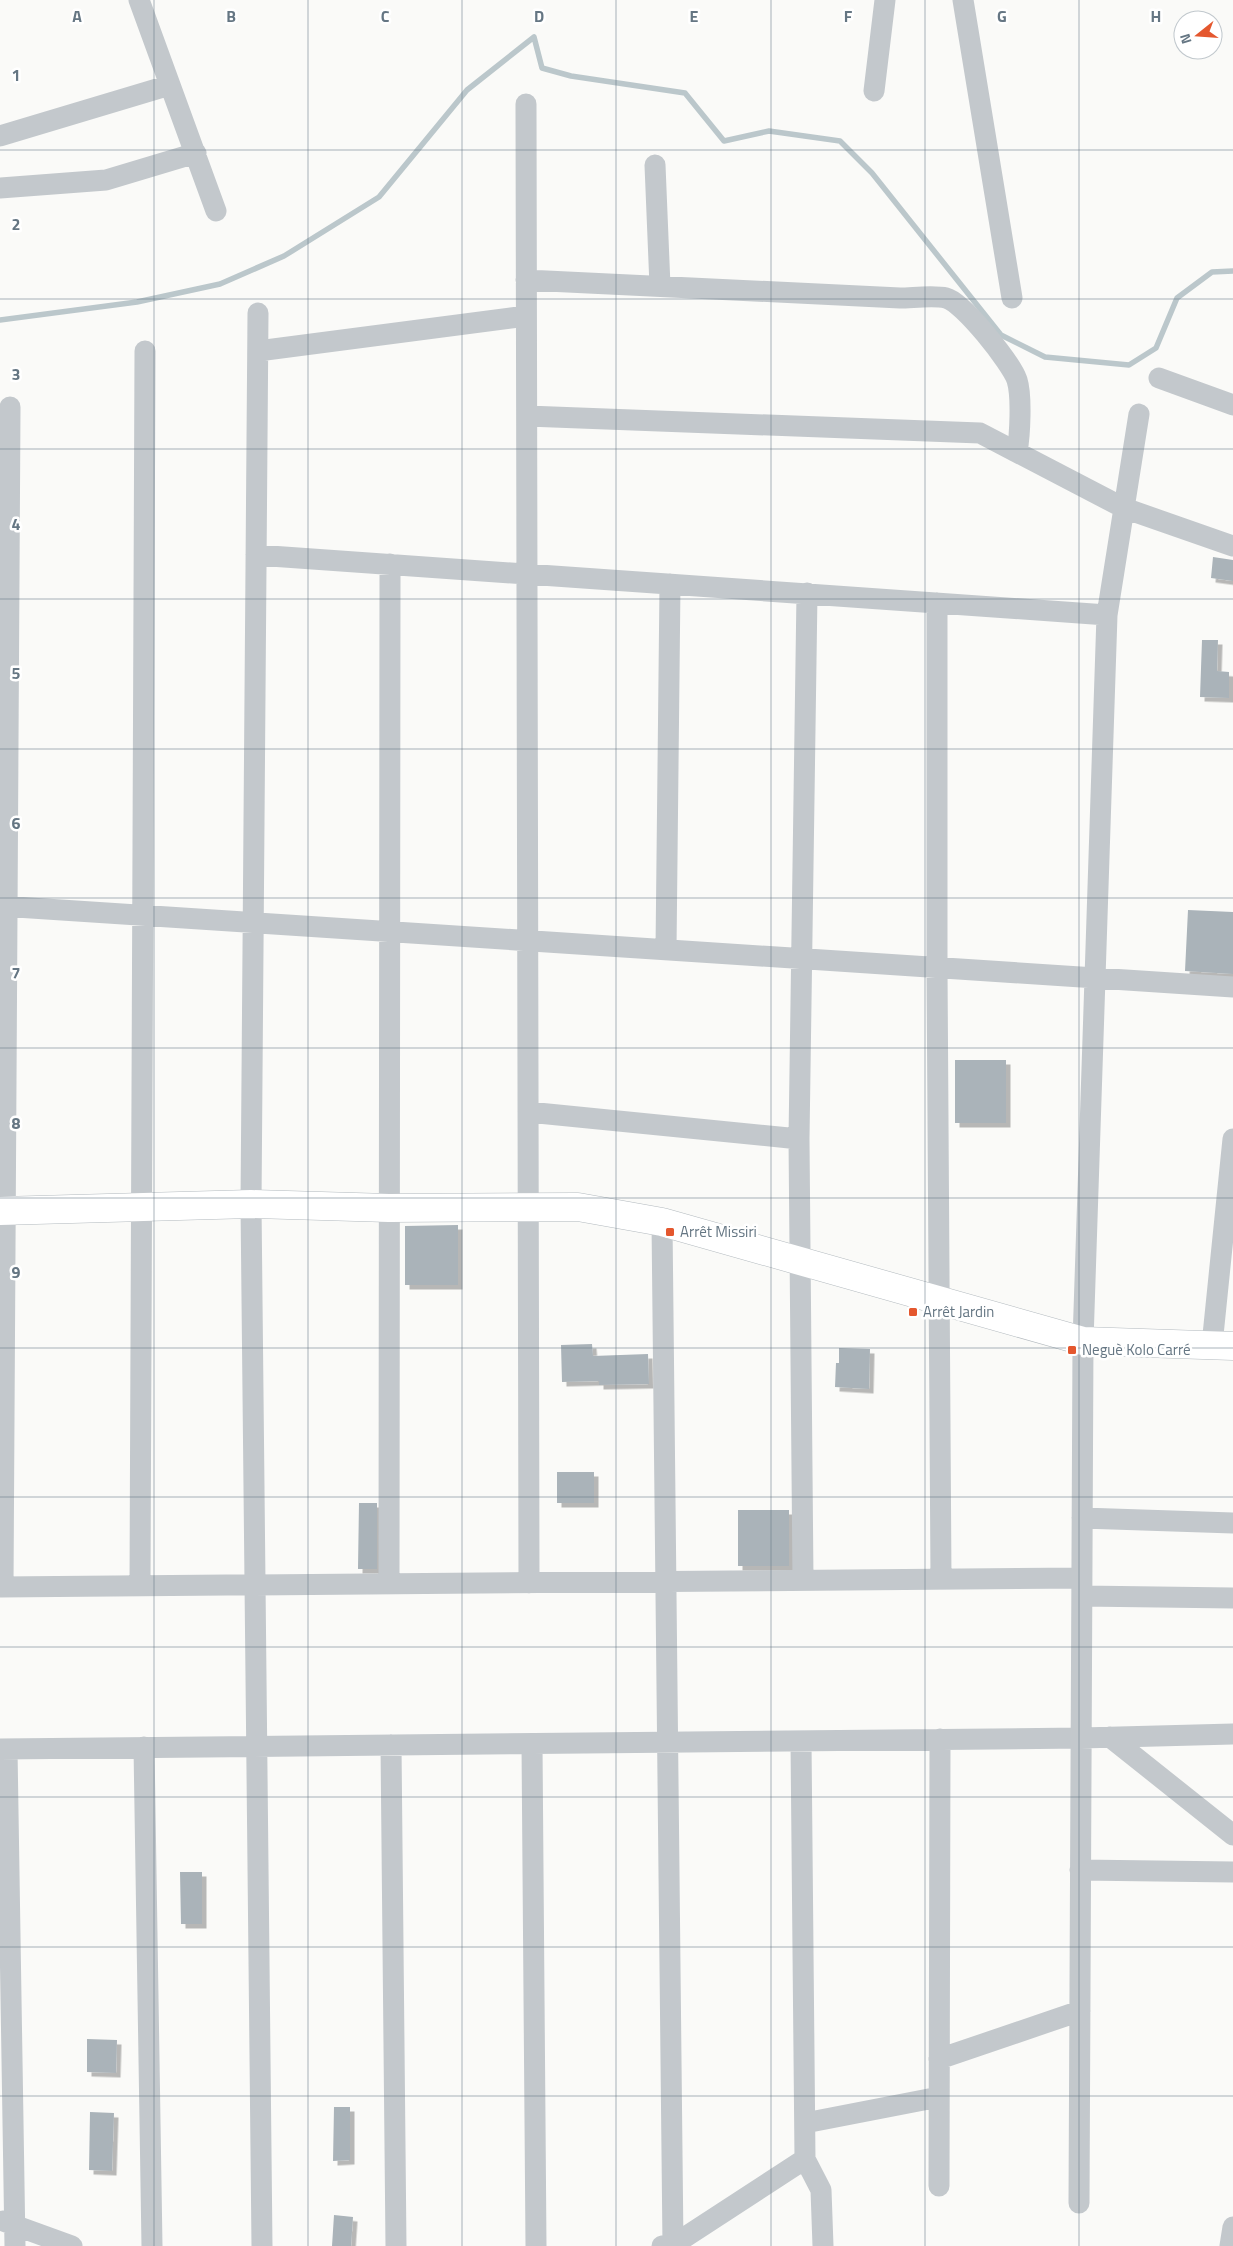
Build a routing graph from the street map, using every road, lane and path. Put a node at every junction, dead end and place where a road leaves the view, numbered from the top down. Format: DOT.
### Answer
graph roads {
  1 [pos="139,0"];
  2 [pos="884,0"];
  3 [pos="963,0"];
  4 [pos="170,85"];
  5 [pos="874,91"];
  6 [pos="526,104"];
  7 [pos="0,136"];
  8 [pos="196,153"];
  9 [pos="656,165"];
  10 [pos="0,188"];
  11 [pos="216,211"];
  12 [pos="526,280"];
  13 [pos="660,286"];
  14 [pos="1012,298"];
  15 [pos="258,313"];
  16 [pos="526,316"];
  17 [pos="145,351"];
  18 [pos="258,351"];
  19 [pos="1158,378"];
  20 [pos="1233,405"];
  21 [pos="10,407"];
  22 [pos="1139,414"];
  23 [pos="527,416"];
  24 [pos="1017,452"];
  25 [pos="1124,508"];
  26 [pos="1233,546"];
  27 [pos="256,554"];
  28 [pos="390,564"];
  29 [pos="527,574"];
  30 [pos="670,584"];
  31 [pos="807,594"];
  32 [pos="937,603"];
  33 [pos="1107,615"];
  34 [pos="3,906"];
  35 [pos="142,916"];
  36 [pos="254,923"];
  37 [pos="390,932"];
  38 [pos="528,941"];
  39 [pos="666,950"];
  40 [pos="803,960"];
  41 [pos="937,968"];
  42 [pos="1094,978"];
  43 [pos="1233,988"];
  44 [pos="528,1112"];
  45 [pos="799,1139"];
  46 [pos="1233,1139"];
  47 [pos="251,1204"];
  48 [pos="141,1207"];
  49 [pos="389,1208"];
  50 [pos="529,1208"];
  51 [pos="3,1211"];
  52 [pos="662,1222"];
  53 [pos="800,1261"];
  54 [pos="939,1300"];
  55 [pos="1083,1341"];
  56 [pos="1222,1346"];
  57 [pos="1082,1518"];
  58 [pos="1233,1523"];
  59 [pos="941,1579"];
  60 [pos="804,1580"];
  61 [pos="666,1582"];
  62 [pos="529,1583"];
  63 [pos="389,1584"];
  64 [pos="255,1585"];
  65 [pos="140,1586"];
  66 [pos="2,1587"];
  67 [pos="1082,1587"];
  68 [pos="1233,1598"];
  69 [pos="1233,1734"];
  70 [pos="1110,1737"];
  71 [pos="1081,1738"];
  72 [pos="940,1739"];
  73 [pos="801,1741"];
  74 [pos="667,1742"];
  75 [pos="532,1744"];
  76 [pos="392,1745"];
  77 [pos="256,1746"];
  78 [pos="144,1748"];
  79 [pos="4,1749"];
  80 [pos="1233,1835"];
  81 [pos="1080,1870"];
  82 [pos="1233,1872"];
  83 [pos="1080,2011"];
  84 [pos="939,2059"];
  85 [pos="939,2098"];
  86 [pos="805,2123"];
  87 [pos="805,2160"];
  88 [pos="939,2186"];
  89 [pos="1079,2203"];
  90 [pos="1233,2228"];
  91 [pos="10,2231"];
  92 [pos="72,2246"];
  93 [pos="152,2246"];
  94 [pos="262,2246"];
  95 [pos="396,2246"];
  96 [pos="536,2246"];
  97 [pos="662,2246"];
  98 [pos="673,2246"];
  99 [pos="823,2246"];
  100 [pos="1230,2246"];
  1 -- 4 [label="street"];
  2 -- 5 [label="street"];
  3 -- 14 [label="street"];
  4 -- 7 [label="street"];
  4 -- 8 [label="street"];
  6 -- 12 [label="street"];
  8 -- 10 [label="street"];
  8 -- 11 [label="street"];
  9 -- 13 [label="street"];
  12 -- 13 [label="street"];
  12 -- 16 [label="street"];
  13 -- 24 [label="street"];
  15 -- 18 [label="street"];
  16 -- 18 [label="street"];
  16 -- 23 [label="street"];
  17 -- 35 [label="street"];
  18 -- 27 [label="street"];
  19 -- 20 [label="street"];
  21 -- 34 [label="street"];
  22 -- 25 [label="street"];
  23 -- 24 [label="street"];
  23 -- 29 [label="street"];
  24 -- 25 [label="street"];
  25 -- 26 [label="street"];
  25 -- 33 [label="street"];
  27 -- 28 [label="street"];
  27 -- 36 [label="street"];
  28 -- 29 [label="street"];
  28 -- 37 [label="street"];
  29 -- 30 [label="street"];
  29 -- 38 [label="street"];
  30 -- 31 [label="street"];
  30 -- 39 [label="street"];
  31 -- 32 [label="street"];
  31 -- 40 [label="street"];
  32 -- 33 [label="street"];
  32 -- 41 [label="street"];
  33 -- 42 [label="street"];
  34 -- 35 [label="street"];
  34 -- 51 [label="street"];
  35 -- 36 [label="street"];
  35 -- 48 [label="street"];
  36 -- 37 [label="street"];
  36 -- 47 [label="street"];
  37 -- 38 [label="street"];
  37 -- 49 [label="street"];
  38 -- 39 [label="street"];
  38 -- 44 [label="street"];
  39 -- 40 [label="street"];
  40 -- 41 [label="street"];
  40 -- 45 [label="street"];
  41 -- 42 [label="street"];
  41 -- 54 [label="street"];
  42 -- 43 [label="street"];
  42 -- 55 [label="street"];
  44 -- 45 [label="street"];
  44 -- 50 [label="street"];
  45 -- 53 [label="street"];
  46 -- 56 [label="street"];
  47 -- 48 [label="street"];
  47 -- 49 [label="street"];
  47 -- 64 [label="street"];
  48 -- 51 [label="street"];
  48 -- 65 [label="street"];
  49 -- 50 [label="street"];
  49 -- 63 [label="street"];
  50 -- 52 [label="street"];
  50 -- 62 [label="street"];
  51 -- 66 [label="street"];
  52 -- 53 [label="street"];
  52 -- 61 [label="street"];
  53 -- 54 [label="street"];
  53 -- 60 [label="street"];
  54 -- 55 [label="street"];
  54 -- 59 [label="street"];
  55 -- 56 [label="street"];
  55 -- 57 [label="street"];
  57 -- 58 [label="street"];
  57 -- 67 [label="street"];
  59 -- 60 [label="street"];
  59 -- 67 [label="street"];
  60 -- 61 [label="street"];
  61 -- 62 [label="street"];
  61 -- 74 [label="street"];
  62 -- 63 [label="street"];
  63 -- 64 [label="street"];
  64 -- 65 [label="street"];
  64 -- 77 [label="street"];
  65 -- 66 [label="street"];
  67 -- 68 [label="street"];
  67 -- 71 [label="street"];
  69 -- 70 [label="street"];
  70 -- 71 [label="street"];
  70 -- 80 [label="street"];
  71 -- 72 [label="street"];
  71 -- 81 [label="street"];
  72 -- 73 [label="street"];
  72 -- 84 [label="street"];
  73 -- 74 [label="street"];
  73 -- 86 [label="street"];
  74 -- 75 [label="street"];
  74 -- 98 [label="street"];
  75 -- 76 [label="street"];
  75 -- 96 [label="street"];
  76 -- 77 [label="street"];
  76 -- 95 [label="street"];
  77 -- 78 [label="street"];
  77 -- 94 [label="street"];
  78 -- 79 [label="street"];
  78 -- 93 [label="street"];
  79 -- 91 [label="street"];
  81 -- 82 [label="street"];
  81 -- 83 [label="street"];
  83 -- 84 [label="street"];
  83 -- 89 [label="street"];
  84 -- 85 [label="street"];
  85 -- 86 [label="street"];
  85 -- 88 [label="street"];
  86 -- 87 [label="street"];
  87 -- 98 [label="street"];
  87 -- 99 [label="street"];
  90 -- 100 [label="street"];
  91 -- 92 [label="street"];
  97 -- 98 [label="street"];
}
